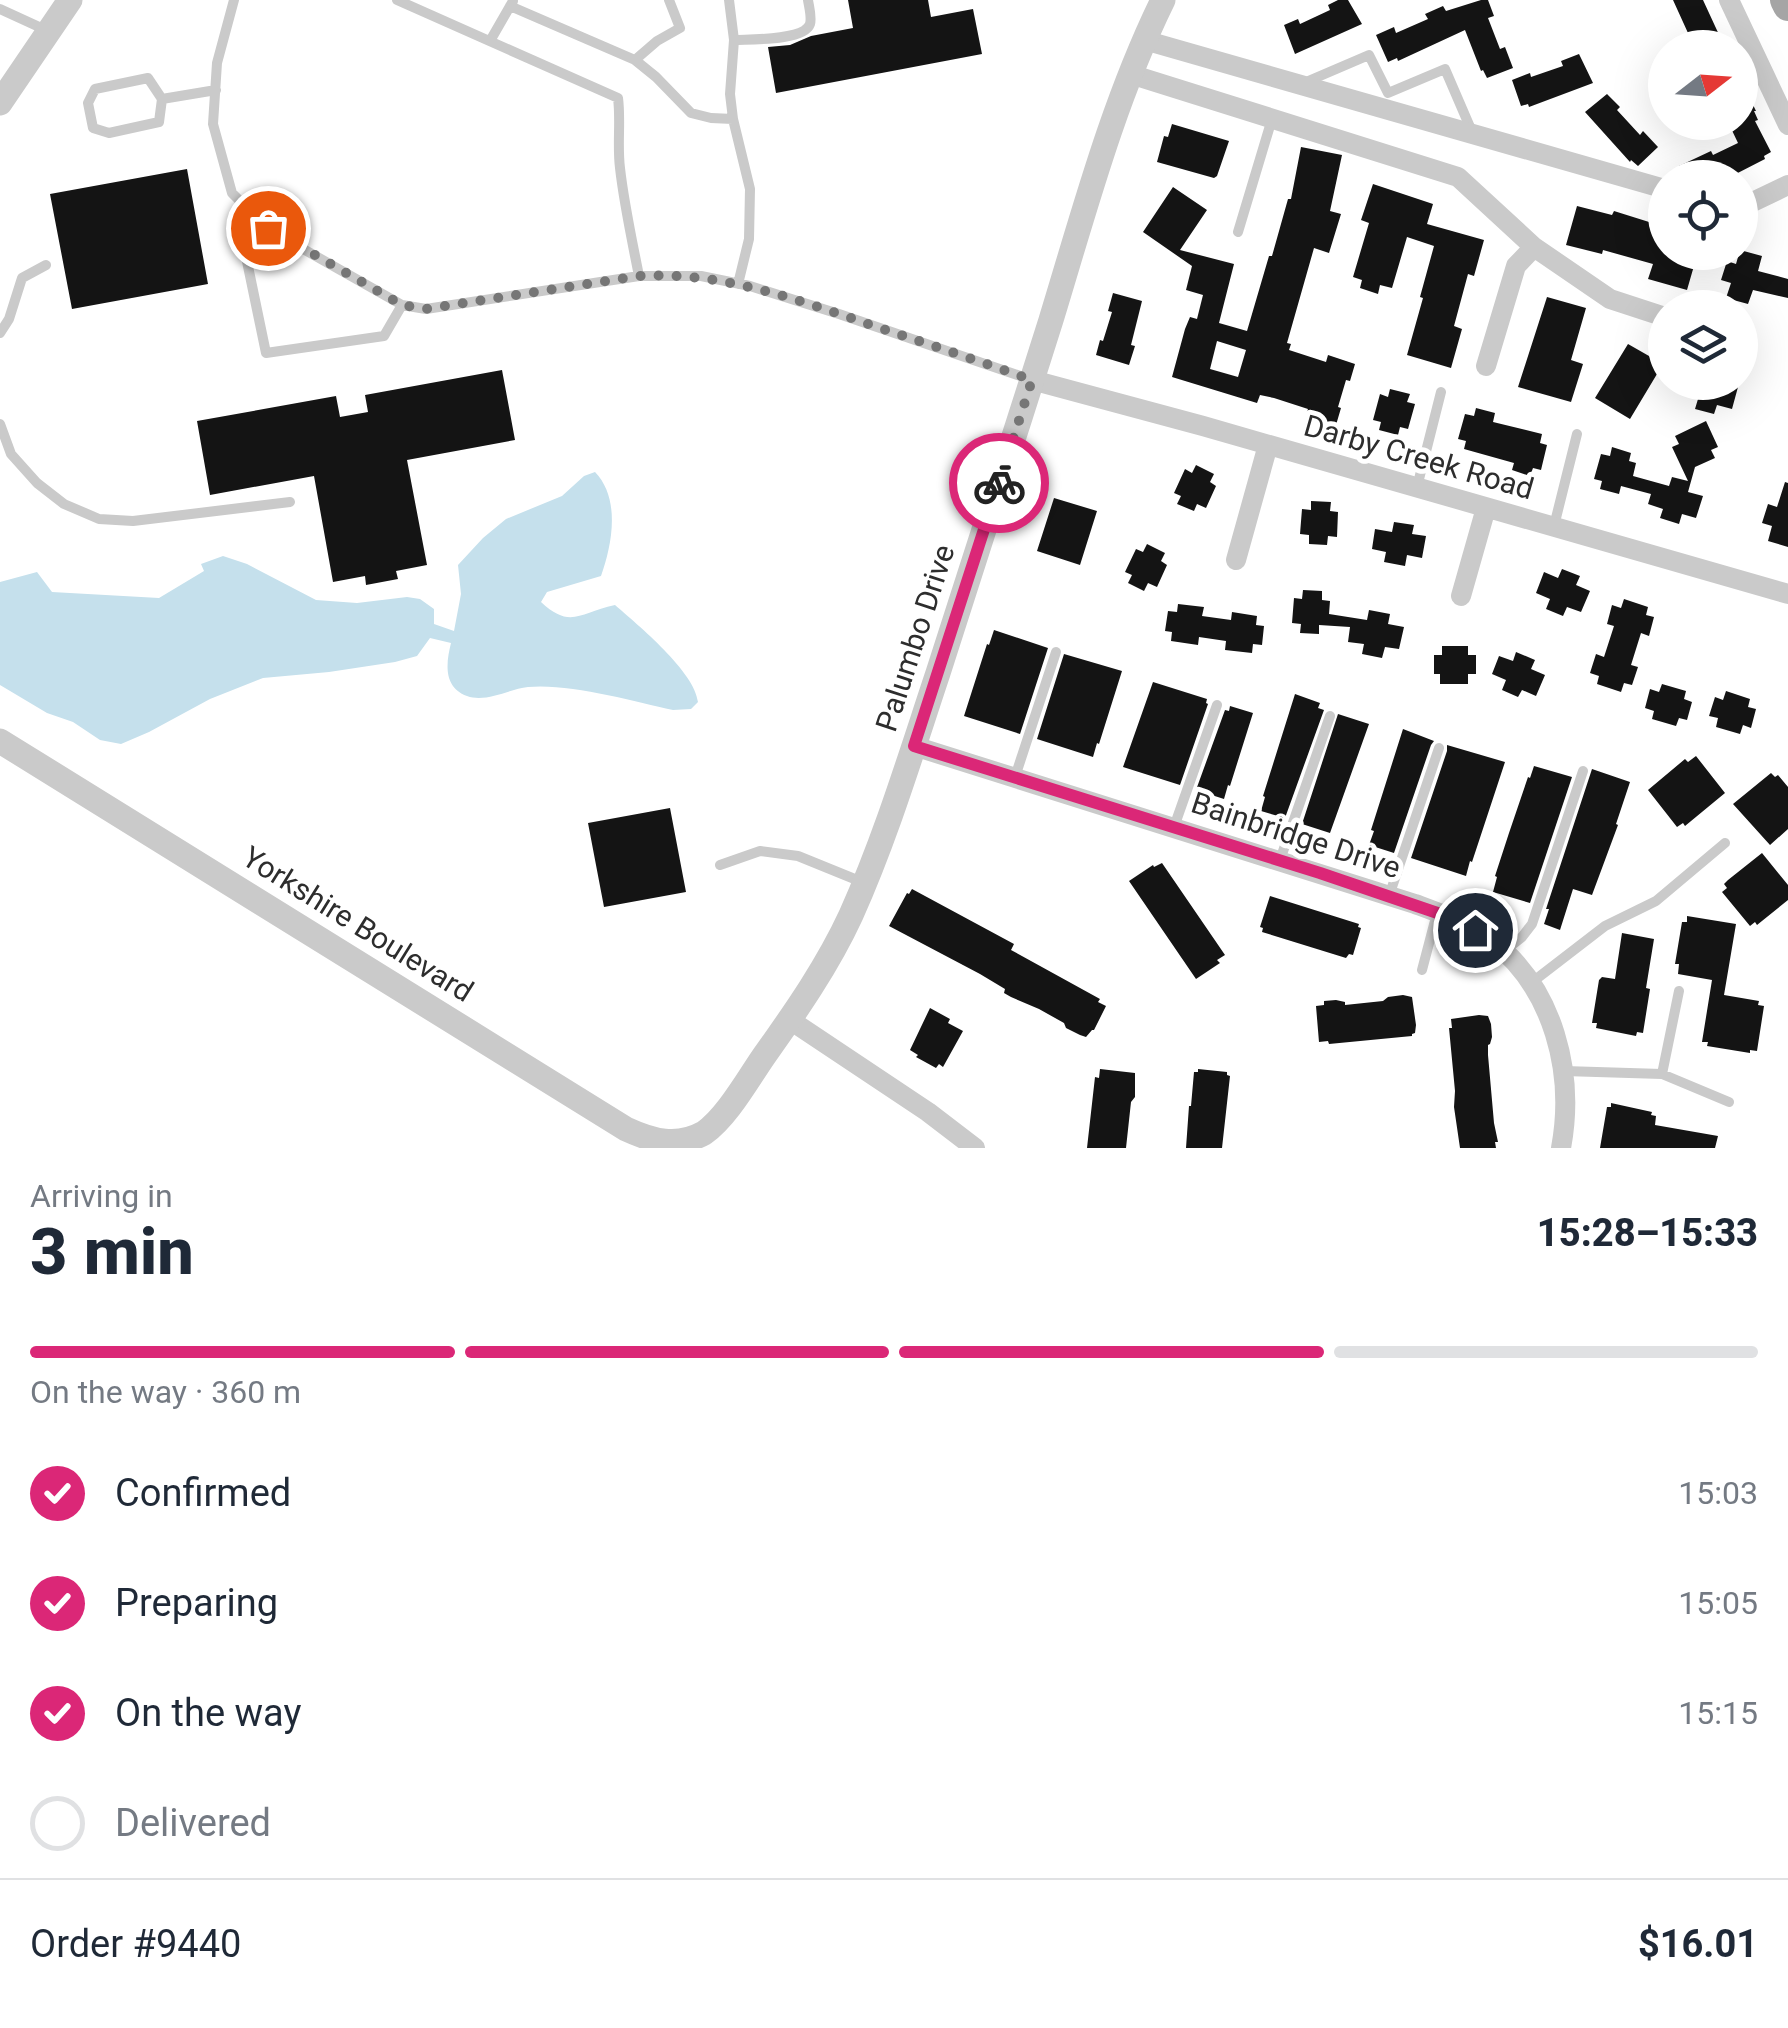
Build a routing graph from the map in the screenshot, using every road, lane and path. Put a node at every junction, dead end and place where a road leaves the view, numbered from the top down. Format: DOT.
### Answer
graph roads {
  1 [pos="70,0"];
  2 [pos="234,0"];
  3 [pos="397,0"];
  4 [pos="669,0"];
  5 [pos="730,0"];
  6 [pos="808,0"];
  7 [pos="1162,0"];
  8 [pos="1729,0"];
  9 [pos="512,3"];
  10 [pos="0,9"];
  11 [pos="48,31"];
  12 [pos="734,40"];
  13 [pos="1144,40"];
  14 [pos="490,41"];
  15 [pos="635,60"];
  16 [pos="1130,74"];
  17 [pos="1301,85"];
  18 [pos="216,90"];
  19 [pos="162,99"];
  20 [pos="1385,101"];
  21 [pos="0,103"];
  22 [pos="733,119"];
  23 [pos="1272,119"];
  24 [pos="1788,125"];
  25 [pos="1473,134"];
  26 [pos="1648,185"];
  27 [pos="1788,185"];
  28 [pos="1758,199"];
  29 [pos="253,214"];
  30 [pos="1238,232"];
  31 [pos="1534,247"];
  32 [pos="46,265"];
  33 [pos="639,276"];
  34 [pos="738,284"];
  35 [pos="402,305"];
  36 [pos="1648,311"];
  37 [pos="0,334"];
  38 [pos="1486,366"];
  39 [pos="1032,380"];
  40 [pos="1441,392"];
  41 [pos="0,424"];
  42 [pos="1577,434"];
  43 [pos="1268,446"];
  44 [pos="1416,488"];
  45 [pos="290,502"];
  46 [pos="1486,508"];
  47 [pos="1554,527"];
  48 [pos="1236,560"];
  49 [pos="1788,594"];
  50 [pos="1461,596"];
  51 [pos="1056,652"];
  52 [pos="1217,705"];
  53 [pos="1330,716"];
  54 [pos="0,740"];
  55 [pos="914,746"];
  56 [pos="1438,748"];
  57 [pos="1583,771"];
  58 [pos="1015,778"];
  59 [pos="1174,828"];
  60 [pos="1725,843"];
  61 [pos="1280,860"];
  62 [pos="720,865"];
  63 [pos="864,882"];
  64 [pos="1388,896"];
  65 [pos="1437,912"];
  66 [pos="1503,952"];
  67 [pos="1422,970"];
  68 [pos="1530,984"];
  69 [pos="1679,992"];
  70 [pos="790,1020"];
  71 [pos="1564,1071"];
  72 [pos="1662,1074"];
  73 [pos="1729,1102"];
  74 [pos="689,1140"];
  75 [pos="975,1148"];
  76 [pos="1561,1148"];
  1 -- 11 [label="street"];
  2 -- 18 [label="lane"];
  3 -- 14 [label="lane"];
  4 -- 15 [label="lane"];
  5 -- 12 [label="lane"];
  6 -- 12 [label="lane"];
  7 -- 13 [label="street, Palumbo Drive"];
  8 -- 24 [label="street"];
  9 -- 14 [label="lane"];
  9 -- 15 [label="lane"];
  10 -- 11 [label="lane"];
  11 -- 21 [label="street"];
  12 -- 22 [label="lane"];
  13 -- 16 [label="street, Palumbo Drive"];
  13 -- 17 [label="street"];
  14 -- 33 [label="lane"];
  15 -- 22 [label="lane"];
  16 -- 23 [label="street"];
  16 -- 39 [label="street, Palumbo Drive"];
  17 -- 20 [label="street"];
  17 -- 20 [label="lane"];
  18 -- 19 [label="lane"];
  18 -- 29 [label="lane"];
  19 -- 19 [label="lane"];
  20 -- 25 [label="street"];
  20 -- 25 [label="lane"];
  22 -- 34 [label="lane"];
  23 -- 30 [label="lane"];
  23 -- 31 [label="street"];
  25 -- 26 [label="street"];
  27 -- 28 [label="street"];
  29 -- 35 [label="lane"];
  29 -- 35 [label="lane"];
  31 -- 36 [label="street"];
  31 -- 38 [label="street"];
  32 -- 37 [label="lane"];
  33 -- 34 [label="lane"];
  33 -- 35 [label="lane"];
  34 -- 39 [label="lane"];
  39 -- 43 [label="street, Darby Creek Road"];
  39 -- 55 [label="street, Palumbo Drive"];
  40 -- 44 [label="lane"];
  41 -- 45 [label="lane"];
  42 -- 47 [label="lane"];
  43 -- 44 [label="street, Darby Creek Road"];
  43 -- 48 [label="street"];
  44 -- 46 [label="street, Darby Creek Road"];
  46 -- 47 [label="street, Darby Creek Road"];
  46 -- 50 [label="street"];
  47 -- 49 [label="street, Darby Creek Road"];
  51 -- 58 [label="lane"];
  52 -- 59 [label="lane"];
  53 -- 61 [label="lane"];
  54 -- 74 [label="street, Yorkshire Boulevard"];
  55 -- 58 [label="street, Bainbridge Drive"];
  55 -- 63 [label="street, Palumbo Drive"];
  56 -- 64 [label="lane"];
  57 -- 66 [label="lane"];
  58 -- 59 [label="street, Bainbridge Drive"];
  59 -- 61 [label="street, Bainbridge Drive"];
  60 -- 68 [label="lane"];
  61 -- 64 [label="street, Bainbridge Drive"];
  62 -- 63 [label="lane"];
  63 -- 70 [label="street, Palumbo Drive"];
  64 -- 65 [label="street, Bainbridge Drive"];
  65 -- 66 [label="street, Bainbridge Drive"];
  65 -- 67 [label="lane"];
  66 -- 68 [label="street, Bainbridge Drive"];
  68 -- 71 [label="street, Bainbridge Drive"];
  69 -- 72 [label="lane"];
  70 -- 74 [label="street, Palumbo Drive"];
  70 -- 75 [label="street"];
  71 -- 72 [label="lane"];
  71 -- 76 [label="street, Bainbridge Drive"];
  72 -- 73 [label="lane"];
}
